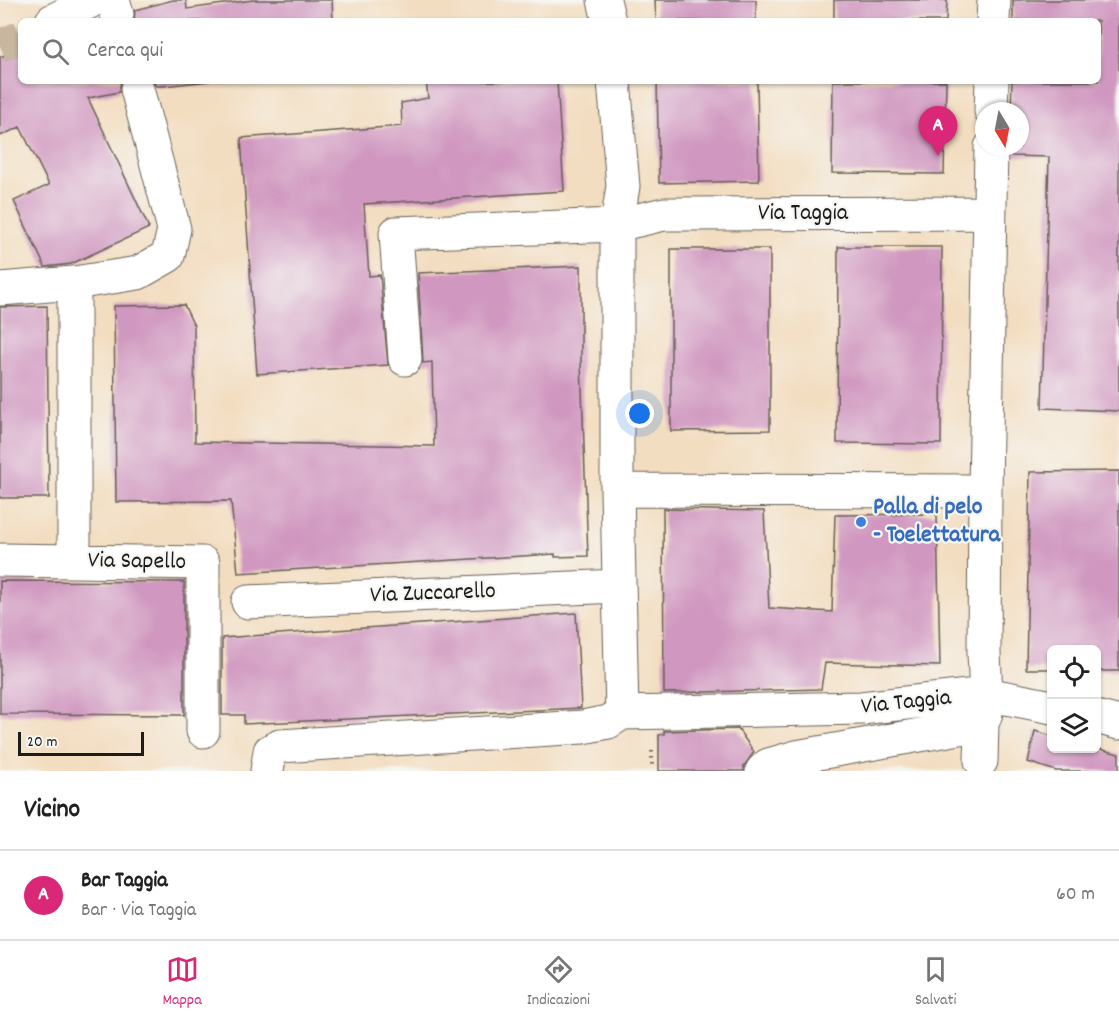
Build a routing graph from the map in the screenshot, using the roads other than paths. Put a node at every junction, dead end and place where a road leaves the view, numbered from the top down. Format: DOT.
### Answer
graph roads {
  1 [pos="994,0"];
  2 [pos="108,5"];
  3 [pos="62,18"];
  4 [pos="993,18"];
  5 [pos="614,84"];
  6 [pos="992,84"];
  7 [pos="137,89"];
  8 [pos="992,102"];
  9 [pos="991,156"];
  10 [pos="989,213"];
  11 [pos="617,225"];
  12 [pos="75,283"];
  13 [pos="0,289"];
  14 [pos="405,359"];
  15 [pos="617,490"];
  16 [pos="985,491"];
  17 [pos="0,560"];
  18 [pos="74,561"];
  19 [pos="619,586"];
  20 [pos="248,602"];
  21 [pos="1047,708"];
  22 [pos="984,709"];
  23 [pos="622,713"];
  24 [pos="1101,718"];
  25 [pos="1119,723"];
  26 [pos="202,731"];
  27 [pos="981,761"];
  28 [pos="267,771"];
  29 [pos="762,771"];
  1 -- 4 [label="street"];
  2 -- 3 [label="street"];
  5 -- 11 [label="street"];
  6 -- 8 [label="street"];
  7 -- 12 [label="street"];
  9 -- 10 [label="street, Via Taggia"];
  10 -- 11 [label="street, Via Taggia"];
  10 -- 16 [label="street, Via Taggia"];
  11 -- 14 [label="street"];
  11 -- 15 [label="street"];
  12 -- 13 [label="street"];
  12 -- 18 [label="street, Via Sapello"];
  15 -- 16 [label="street"];
  15 -- 19 [label="street"];
  16 -- 22 [label="street, Via Taggia"];
  17 -- 18 [label="street"];
  18 -- 26 [label="street, Via Sapello"];
  19 -- 20 [label="street, Via Zuccarello"];
  19 -- 23 [label="street"];
  21 -- 22 [label="street"];
  22 -- 23 [label="street, Via Taggia"];
  22 -- 27 [label="street"];
  22 -- 29 [label="street"];
  23 -- 28 [label="street"];
  24 -- 25 [label="street"];
}
